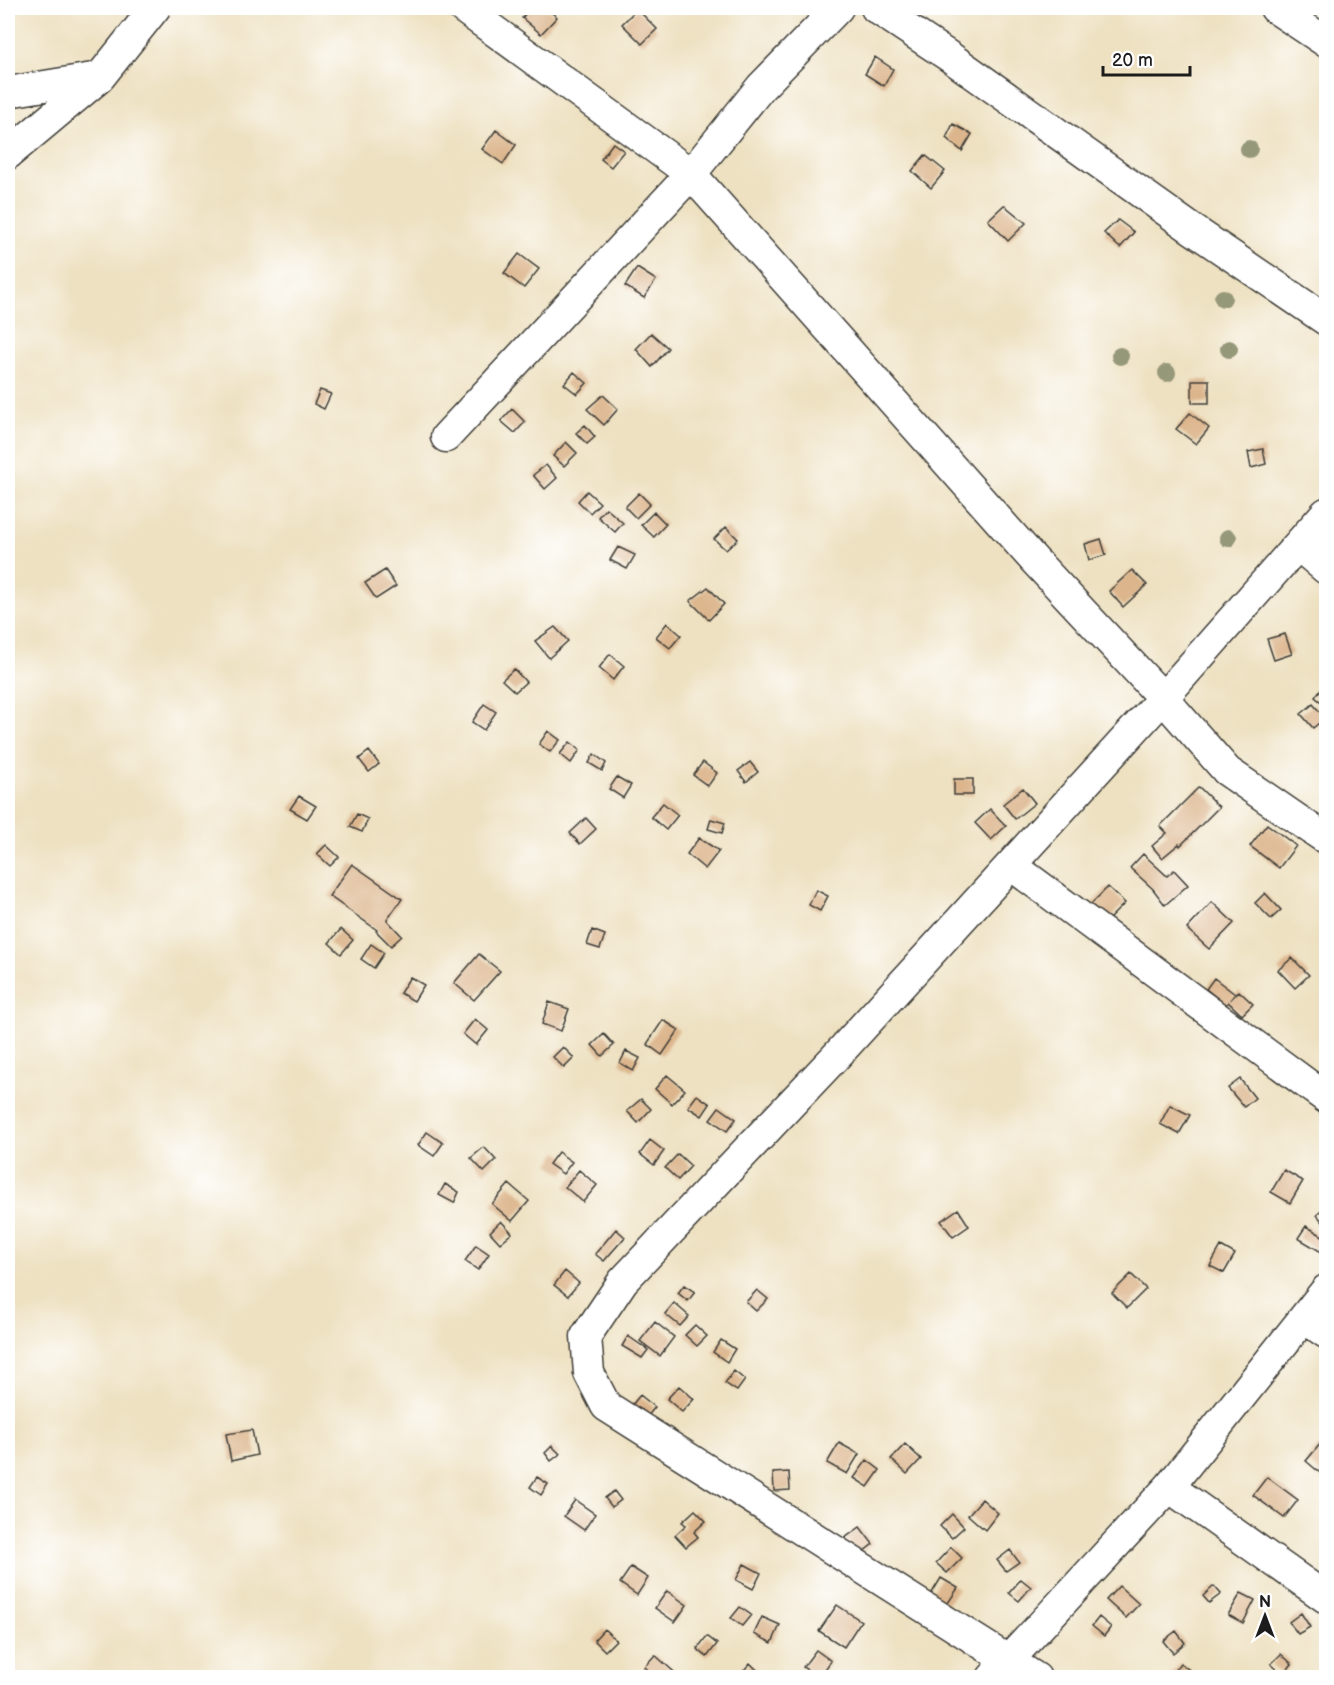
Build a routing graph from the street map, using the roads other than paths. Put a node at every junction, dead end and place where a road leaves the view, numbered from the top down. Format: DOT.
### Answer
graph roads {
  1 [pos="155,8"];
  2 [pos="463,8"];
  3 [pos="838,8"];
  4 [pos="876,8"];
  5 [pos="1275,8"];
  6 [pos="1326,42"];
  7 [pos="100,77"];
  8 [pos="8,92"];
  9 [pos="8,154"];
  10 [pos="691,174"];
  11 [pos="1326,320"];
  12 [pos="446,437"];
  13 [pos="1326,513"];
  14 [pos="1298,545"];
  15 [pos="1326,569"];
  16 [pos="1163,698"];
  17 [pos="1326,839"];
  18 [pos="1011,866"];
  19 [pos="1326,1098"];
  20 [pos="1326,1290"];
  21 [pos="1315,1326"];
  22 [pos="1169,1487"];
  23 [pos="1326,1598"];
  24 [pos="1000,1668"];
  25 [pos="1036,1677"];
  1 -- 7 [label="street"];
  2 -- 10 [label="street"];
  3 -- 10 [label="street"];
  4 -- 11 [label="street"];
  5 -- 6 [label="street"];
  7 -- 8 [label="street"];
  7 -- 9 [label="street"];
  10 -- 12 [label="street"];
  10 -- 16 [label="street"];
  13 -- 14 [label="street"];
  14 -- 15 [label="street"];
  14 -- 16 [label="street"];
  16 -- 17 [label="street"];
  16 -- 18 [label="street"];
  18 -- 19 [label="street"];
  18 -- 24 [label="street"];
  20 -- 21 [label="street"];
  21 -- 22 [label="street"];
  22 -- 23 [label="street"];
  22 -- 24 [label="street"];
  24 -- 25 [label="street"];
}
